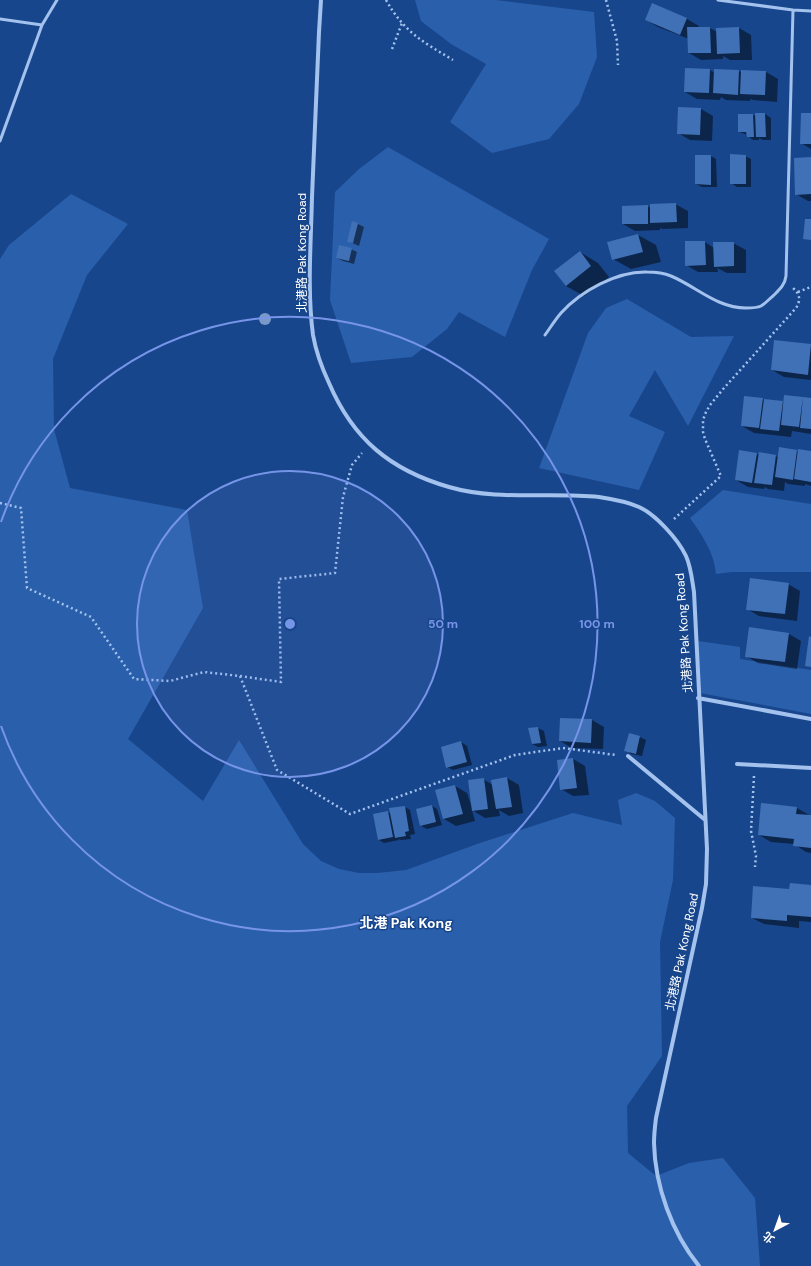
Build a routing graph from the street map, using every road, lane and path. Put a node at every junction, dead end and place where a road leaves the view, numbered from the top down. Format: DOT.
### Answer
graph roads {
  1 [pos="57,0"];
  2 [pos="321,0"];
  3 [pos="386,0"];
  4 [pos="606,0"];
  5 [pos="718,0"];
  6 [pos="793,10"];
  7 [pos="811,11"];
  8 [pos="0,18"];
  9 [pos="402,23"];
  10 [pos="42,26"];
  11 [pos="392,49"];
  12 [pos="453,60"];
  13 [pos="618,65"];
  14 [pos="0,141"];
  15 [pos="784,282"];
  16 [pos="811,288"];
  17 [pos="798,292"];
  18 [pos="545,335"];
  19 [pos="369,445"];
  20 [pos="0,503"];
  21 [pos="664,527"];
  22 [pos="240,676"];
  23 [pos="698,698"];
  24 [pos="811,719"];
  25 [pos="628,756"];
  26 [pos="737,764"];
  27 [pos="755,765"];
  28 [pos="811,768"];
  29 [pos="704,818"];
  30 [pos="755,867"];
  31 [pos="699,1266"];
  1 -- 10 [label="lane"];
  2 -- 19 [label="street, 北港路 Pak Kong Road"];
  3 -- 9 [label="path"];
  4 -- 13 [label="path"];
  5 -- 6 [label="lane"];
  6 -- 7 [label="lane"];
  6 -- 15 [label="lane"];
  8 -- 10 [label="lane"];
  9 -- 11 [label="path"];
  9 -- 12 [label="path"];
  10 -- 14 [label="lane"];
  15 -- 17 [label="path"];
  15 -- 18 [label="lane"];
  16 -- 17 [label="path"];
  17 -- 21 [label="path"];
  19 -- 21 [label="street, 北港路 Pak Kong Road"];
  19 -- 22 [label="path"];
  20 -- 22 [label="path"];
  21 -- 23 [label="street, 北港路 Pak Kong Road"];
  22 -- 25 [label="path"];
  23 -- 24 [label="street"];
  23 -- 29 [label="street, 北港路 Pak Kong Road"];
  25 -- 29 [label="street"];
  26 -- 27 [label="street"];
  27 -- 28 [label="street"];
  27 -- 30 [label="path"];
  29 -- 31 [label="street, 北港路 Pak Kong Road"];
}
